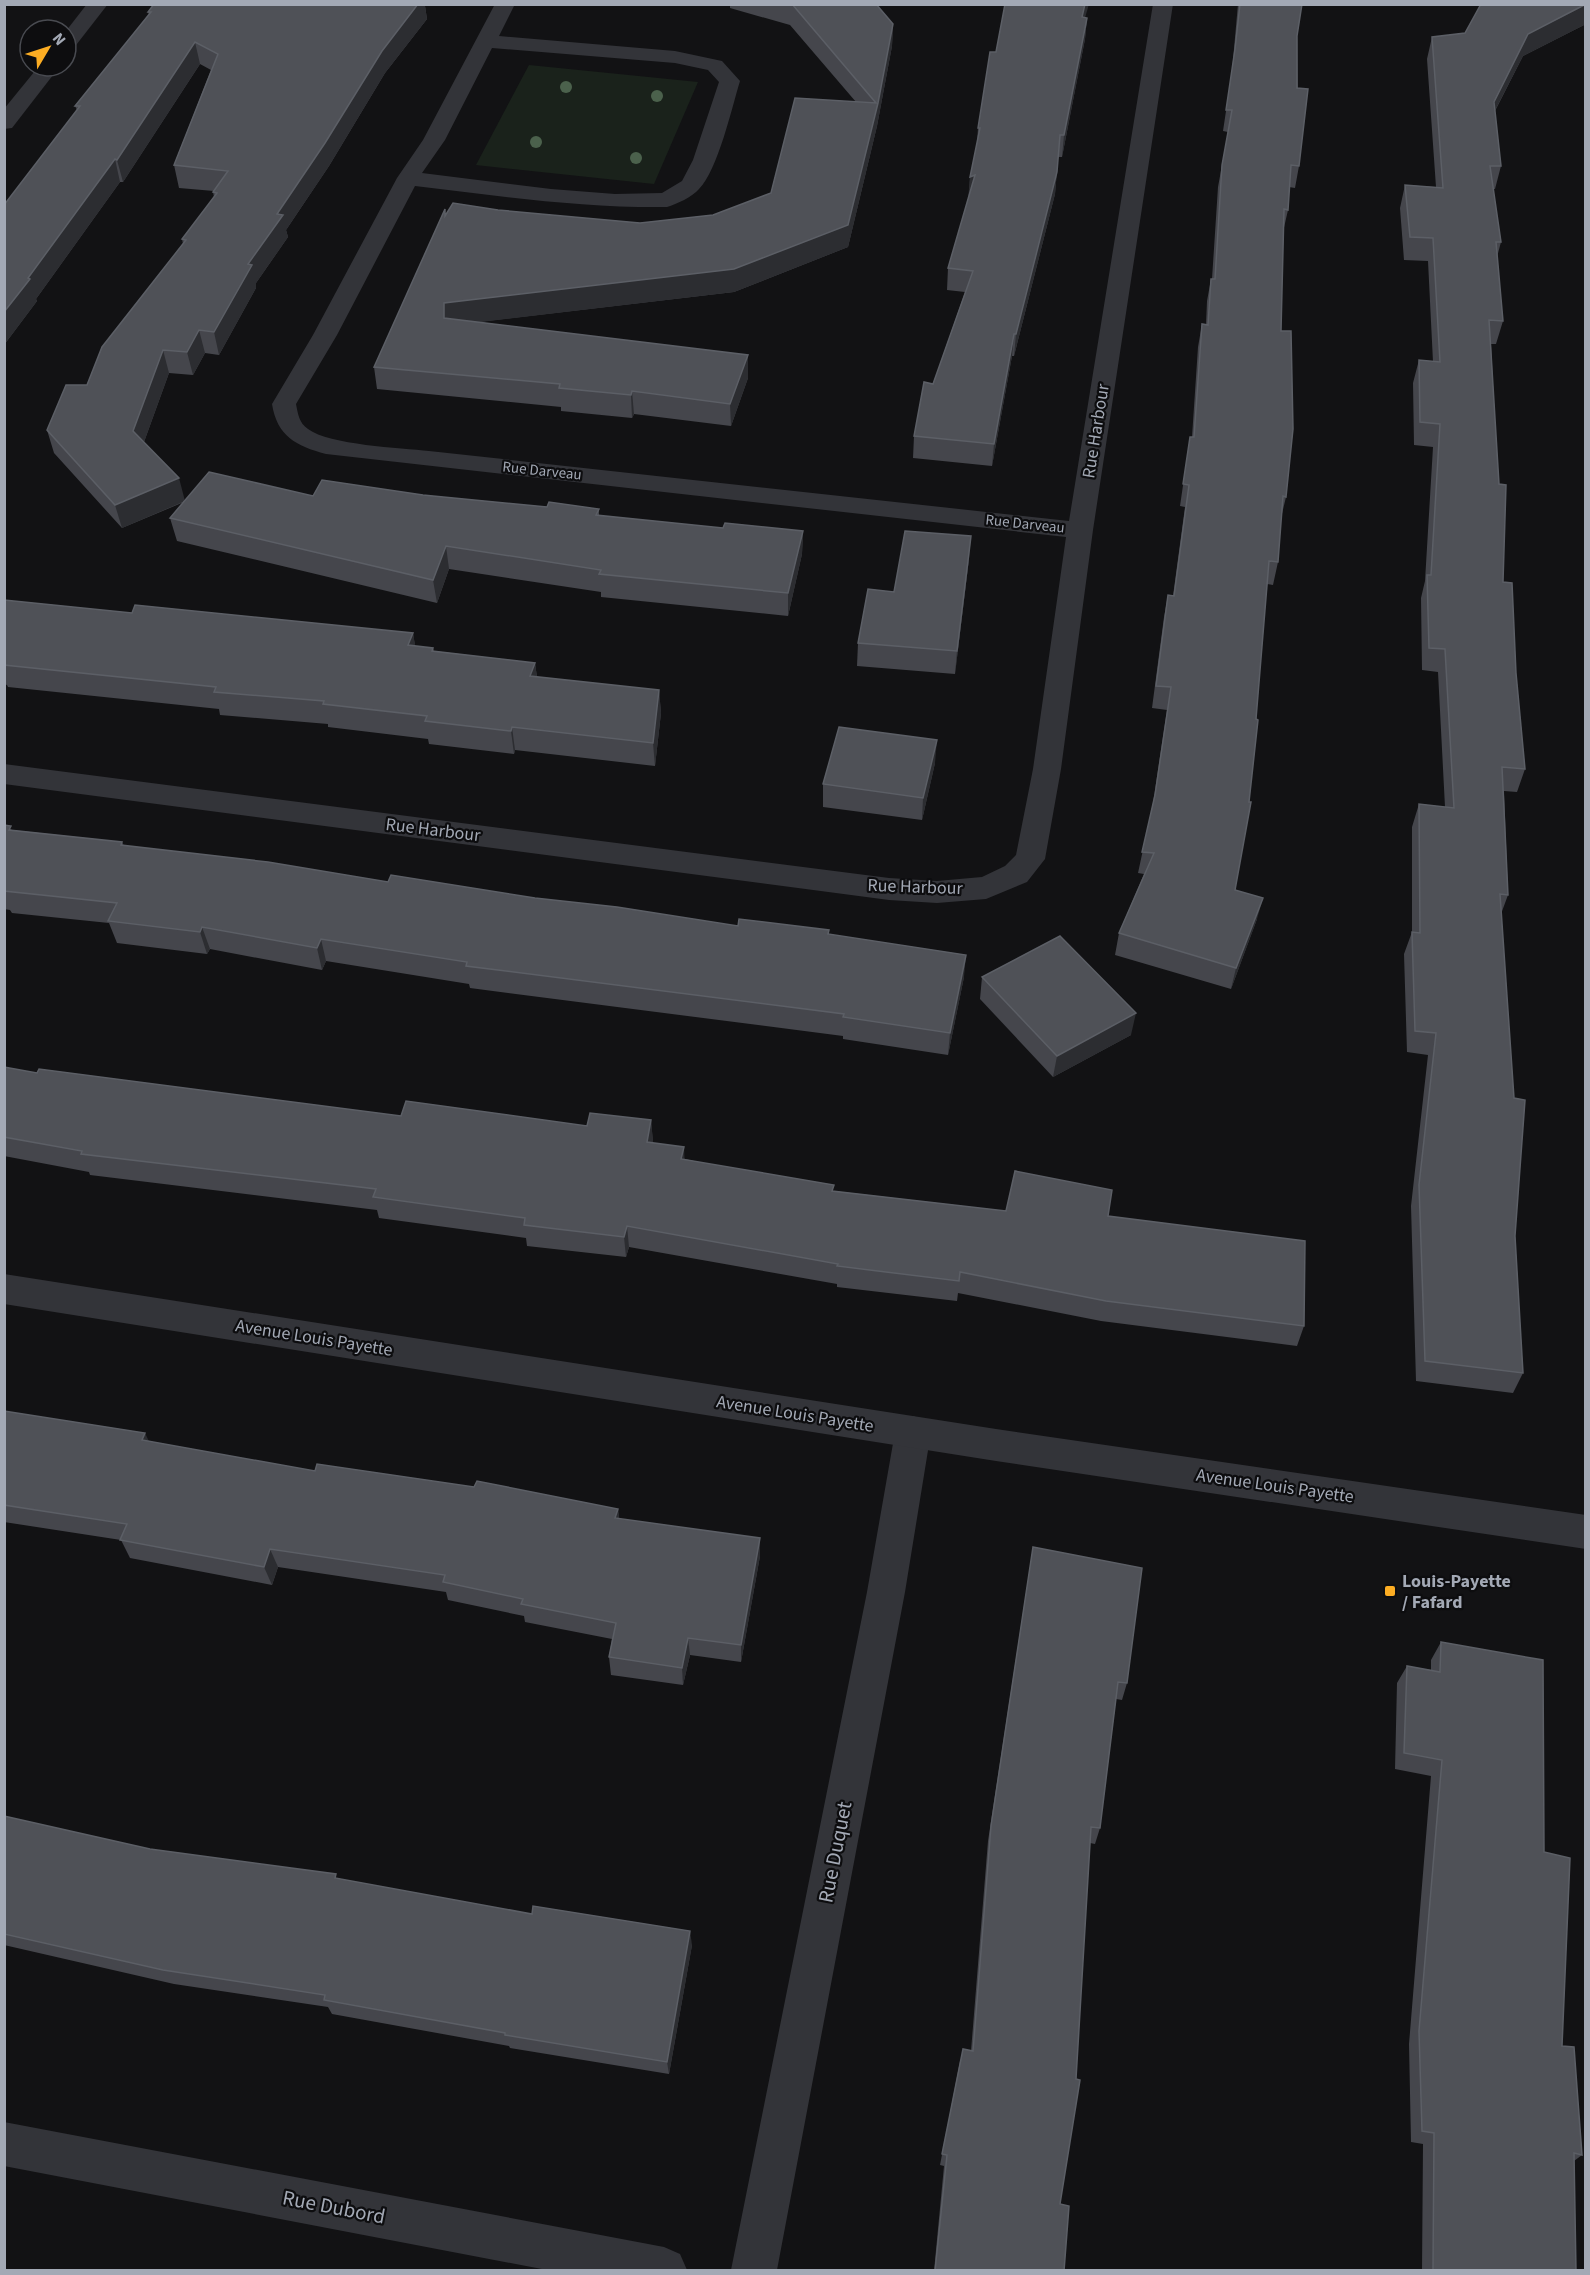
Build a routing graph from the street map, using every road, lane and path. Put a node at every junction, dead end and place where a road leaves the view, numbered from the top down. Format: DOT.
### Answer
graph roads {
  1 [pos="98,4"];
  2 [pos="505,4"];
  3 [pos="1163,4"];
  4 [pos="78,30"];
  5 [pos="486,41"];
  6 [pos="40,78"];
  7 [pos="4,123"];
  8 [pos="408,178"];
  9 [pos="1080,530"];
  10 [pos="4,774"];
  11 [pos="4,1288"];
  12 [pos="913,1432"];
  13 [pos="1586,1532"];
  14 [pos="4,2144"];
  15 [pos="664,2271"];
  16 [pos="754,2271"];
  1 -- 4 [label="street"];
  2 -- 5 [label="street, Rue Darveau"];
  3 -- 9 [label="street, Rue Harbour"];
  5 -- 8 [label="street, Rue Darveau"];
  5 -- 8 [label="street"];
  6 -- 7 [label="street"];
  8 -- 9 [label="street, Rue Darveau"];
  9 -- 10 [label="street, Rue Harbour"];
  11 -- 12 [label="street, Avenue Louis Payette"];
  12 -- 13 [label="street, Avenue Louis Payette"];
  12 -- 16 [label="street, Rue Duquet"];
  14 -- 15 [label="street, Rue Dubord"];
}
